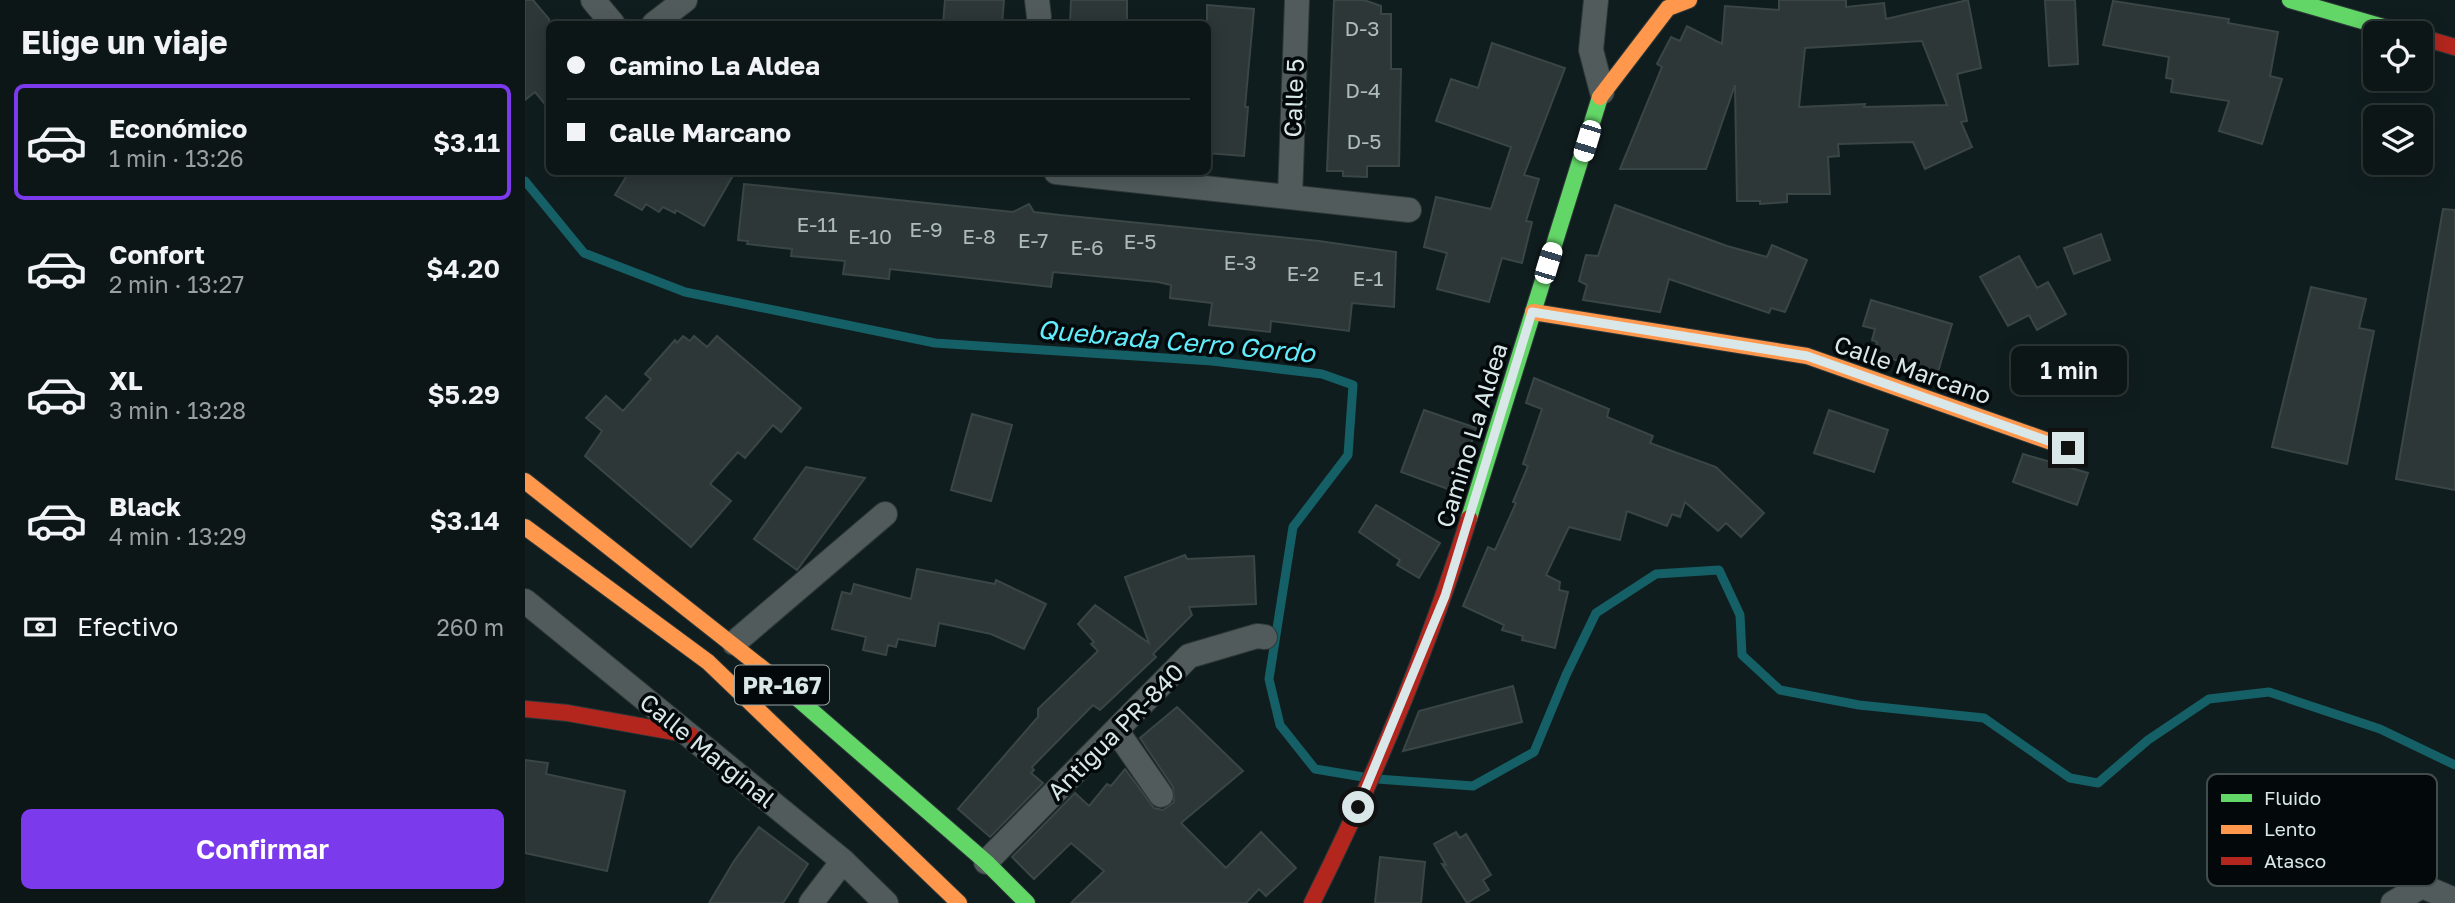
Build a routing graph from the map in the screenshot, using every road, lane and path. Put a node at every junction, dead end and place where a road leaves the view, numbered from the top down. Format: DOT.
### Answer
graph roads {
  1 [pos="593,0"];
  2 [pos="685,0"];
  3 [pos="1297,0"];
  4 [pos="1596,0"];
  5 [pos="1689,0"];
  6 [pos="2290,0"];
  7 [pos="610,21"];
  8 [pos="658,21"];
  9 [pos="2363,21"];
  10 [pos="2433,41"];
  11 [pos="2455,47"];
  12 [pos="1602,92"];
  13 [pos="1083,175"];
  14 [pos="1290,197"];
  15 [pos="1409,210"];
  16 [pos="1532,312"];
  17 [pos="2068,448"];
  18 [pos="525,481"];
  19 [pos="885,514"];
  20 [pos="525,527"];
  21 [pos="525,601"];
  22 [pos="1265,637"];
  23 [pos="734,643"];
  24 [pos="525,709"];
  25 [pos="1117,730"];
  26 [pos="691,735"];
  27 [pos="1161,795"];
  28 [pos="843,861"];
  29 [pos="986,862"];
  30 [pos="2455,900"];
  31 [pos="811,903"];
  32 [pos="886,903"];
  33 [pos="959,903"];
  34 [pos="1027,903"];
  35 [pos="1312,903"];
  36 [pos="2393,903"];
  1 -- 7 [label="street"];
  2 -- 8 [label="street"];
  3 -- 14 [label="street, Calle 5"];
  4 -- 12 [label="street"];
  5 -- 12 [label="street, Camino La Aldea"];
  6 -- 9 [label="street"];
  10 -- 11 [label="street"];
  12 -- 16 [label="street, Camino La Aldea"];
  13 -- 14 [label="street"];
  14 -- 15 [label="street"];
  16 -- 17 [label="street, Calle Marcano"];
  16 -- 35 [label="street, Camino La Aldea"];
  18 -- 23 [label="street, PR-167"];
  19 -- 23 [label="street"];
  20 -- 33 [label="street, PR-167"];
  21 -- 26 [label="street, Calle Marginal"];
  22 -- 25 [label="street, Antigua PR-840"];
  23 -- 29 [label="street, PR-167"];
  24 -- 26 [label="street"];
  25 -- 27 [label="street"];
  25 -- 29 [label="street, Antigua PR-840"];
  26 -- 28 [label="street, Calle Marginal"];
  28 -- 31 [label="street"];
  28 -- 32 [label="street, Calle Marginal"];
  29 -- 34 [label="street, PR-167"];
  30 -- 36 [label="street"];
}
